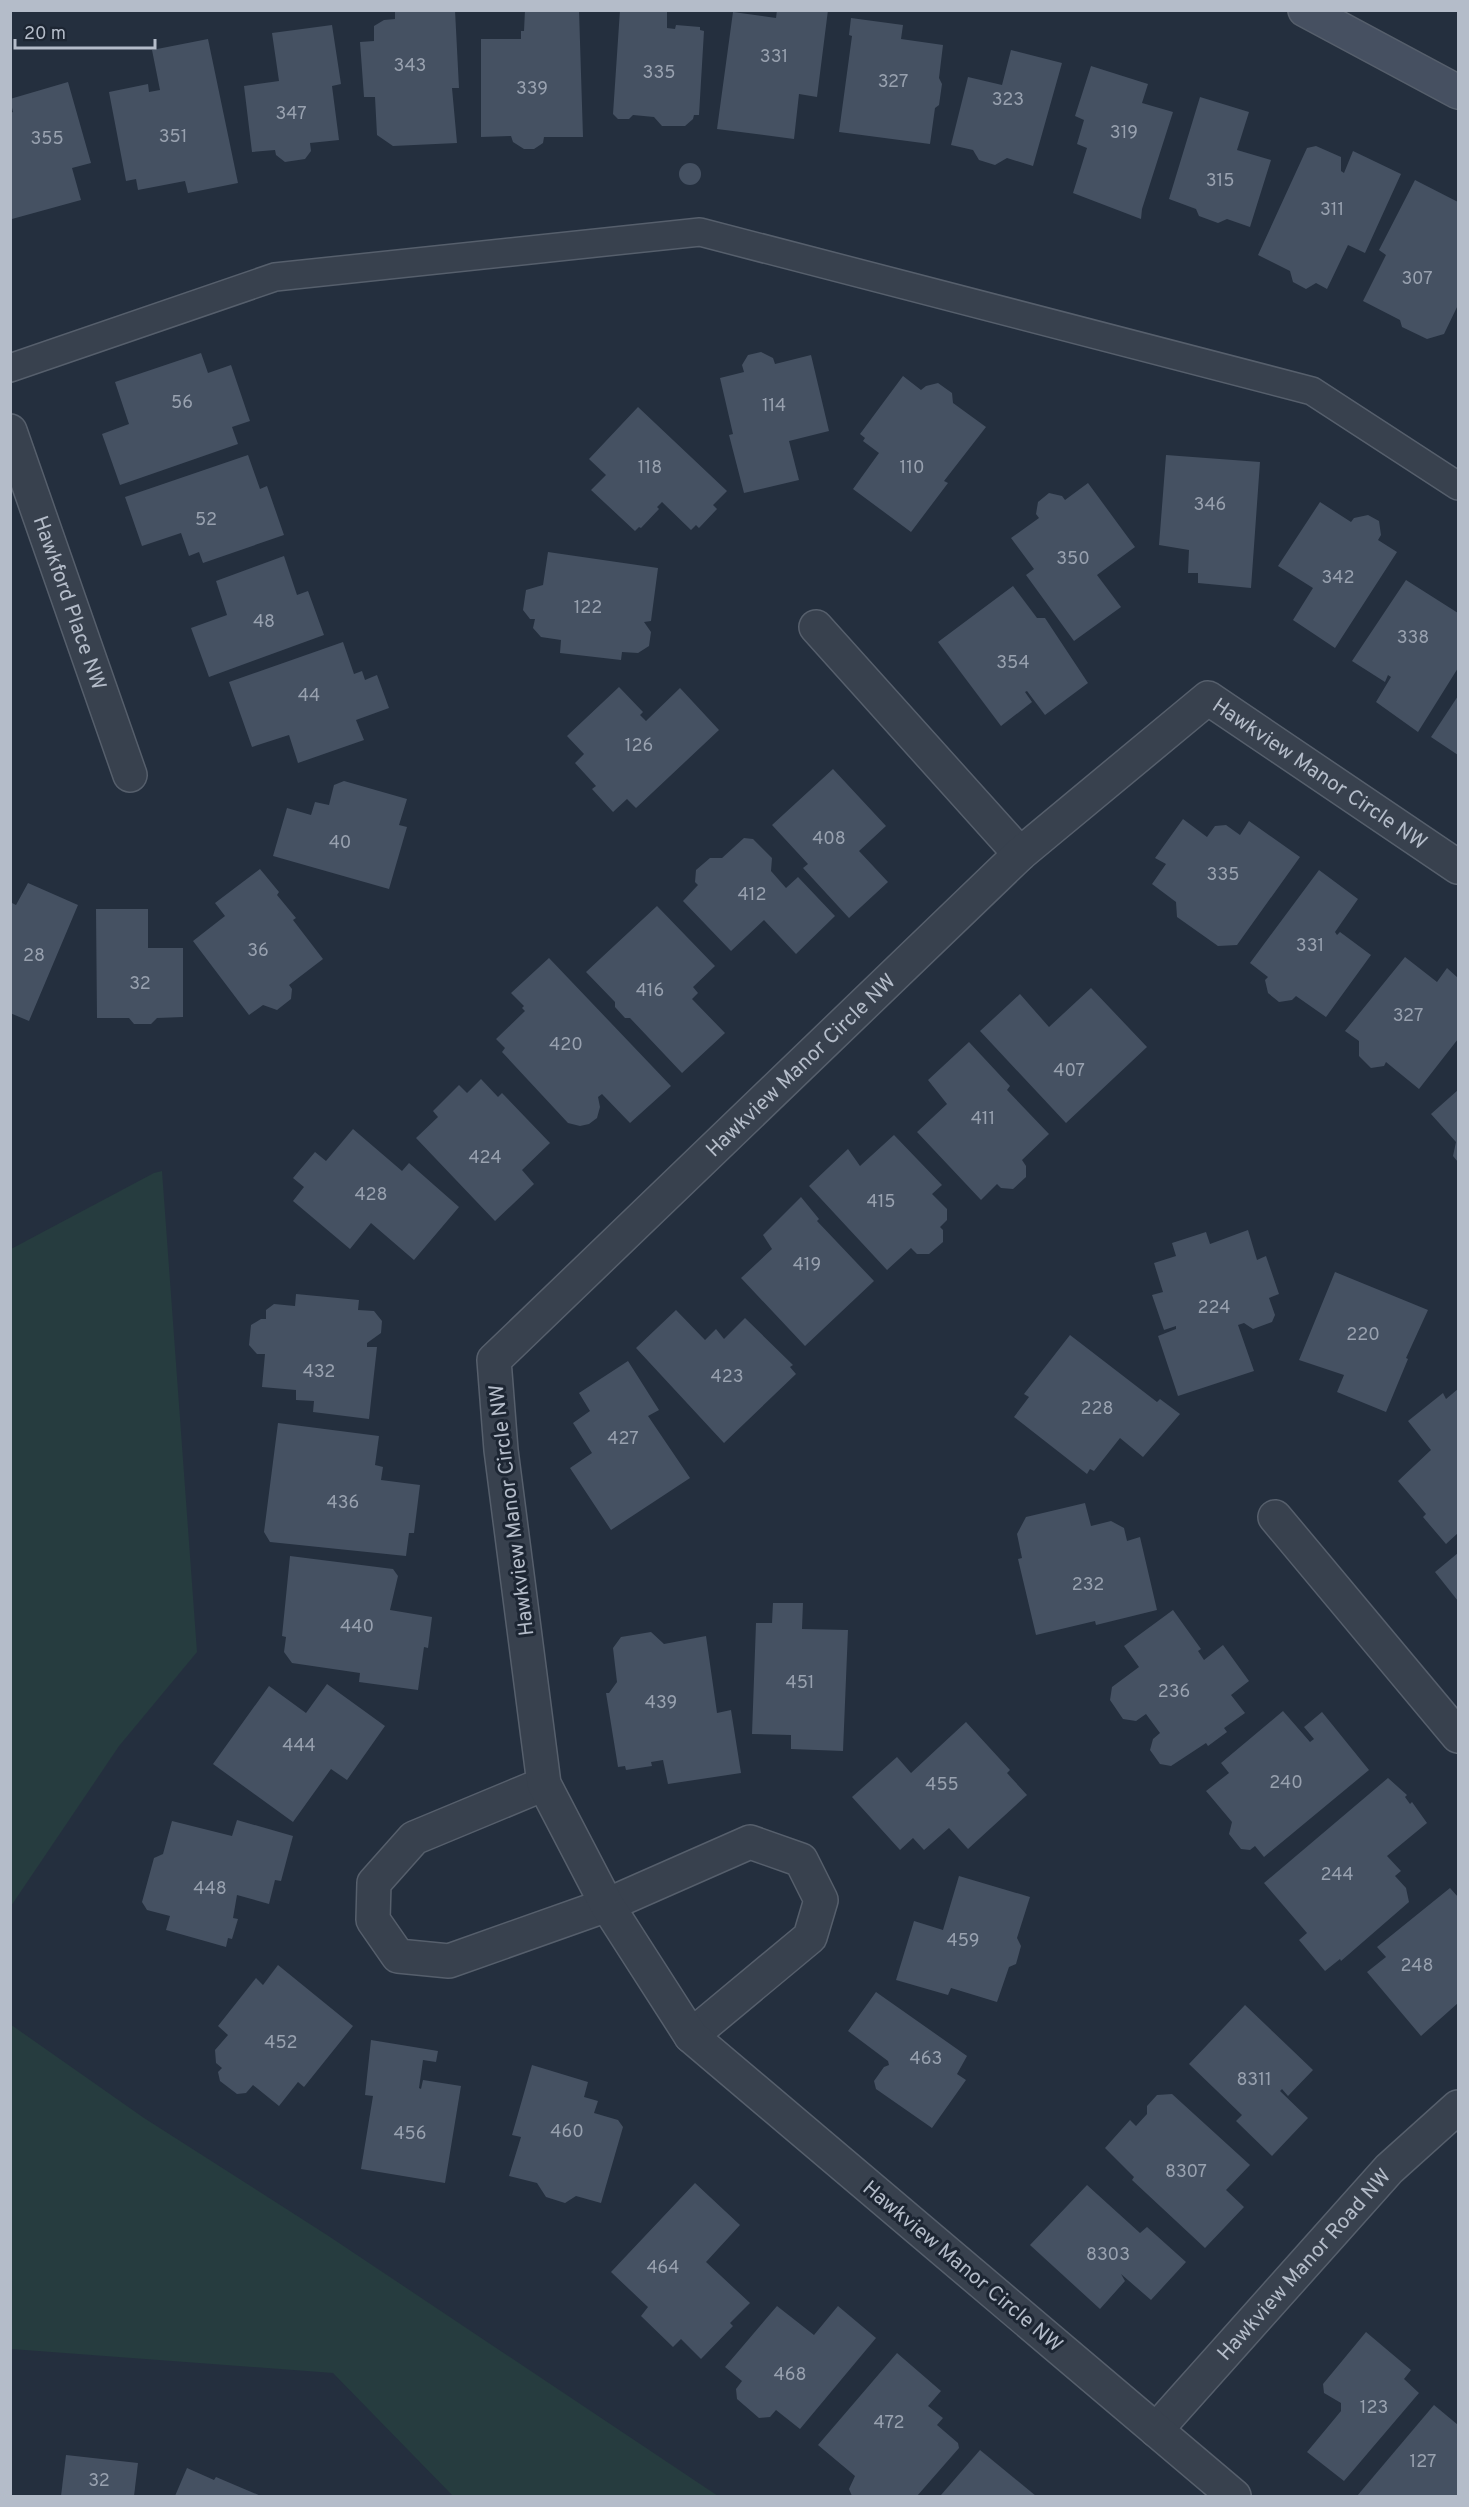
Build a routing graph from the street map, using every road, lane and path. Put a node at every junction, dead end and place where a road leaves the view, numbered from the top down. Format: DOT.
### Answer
graph roads {
  1 [pos="1310,12"];
  2 [pos="1458,92"];
  3 [pos="10,368"];
  4 [pos="10,431"];
  5 [pos="1458,486"];
  6 [pos="816,627"];
  7 [pos="130,775"];
  8 [pos="1020,854"];
  9 [pos="1458,867"];
  10 [pos="1275,1516"];
  11 [pos="1458,1736"];
  12 [pos="544,1784"];
  13 [pos="607,1905"];
  14 [pos="692,2036"];
  15 [pos="1458,2108"];
  16 [pos="1156,2430"];
  17 [pos="1234,2496"];
  1 -- 2 [label="street"];
  3 -- 5 [label="lane"];
  4 -- 7 [label="street, Hawkford Place NW"];
  6 -- 8 [label="street"];
  8 -- 9 [label="street, Hawkview Manor Circle NW"];
  8 -- 12 [label="street, Hawkview Manor Circle NW"];
  10 -- 11 [label="street"];
  12 -- 13 [label="street, Hawkview Manor Circle NW"];
  12 -- 13 [label="street"];
  13 -- 14 [label="street, Hawkview Manor Circle NW"];
  13 -- 14 [label="street"];
  14 -- 16 [label="street, Hawkview Manor Circle NW"];
  15 -- 16 [label="street, Hawkview Manor Road NW"];
  16 -- 17 [label="street, Hawkview Manor Circle NW"];
}
